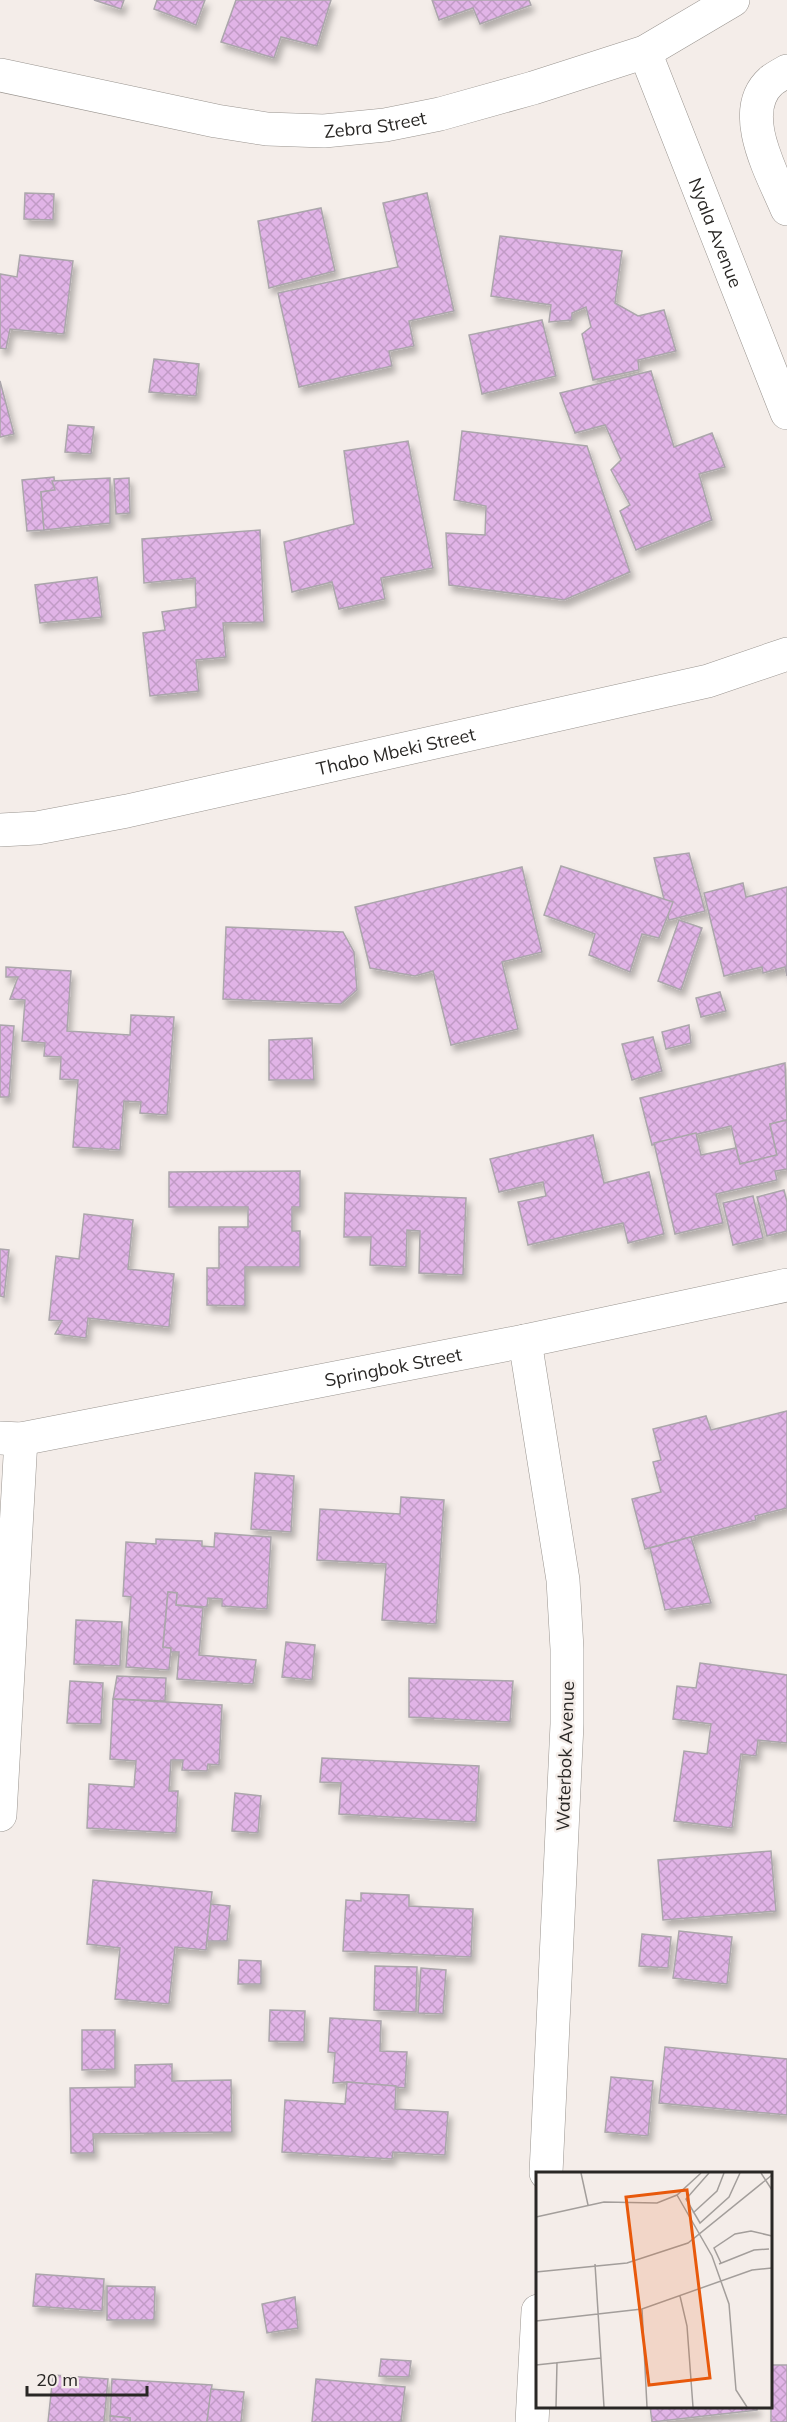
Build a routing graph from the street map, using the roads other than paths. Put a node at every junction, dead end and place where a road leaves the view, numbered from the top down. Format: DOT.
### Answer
graph roads {
  1 [pos="733,0"];
  2 [pos="645,52"];
  3 [pos="787,71"];
  4 [pos="0,75"];
  5 [pos="787,209"];
  6 [pos="787,413"];
  7 [pos="787,654"];
  8 [pos="0,830"];
  9 [pos="787,1285"];
  10 [pos="525,1341"];
  11 [pos="11,1439"];
  12 [pos="0,1815"];
  13 [pos="546,2172"];
  14 [pos="536,2348"];
  15 [pos="532,2422"];
  1 -- 2 [label="street, Zebra Street"];
  2 -- 4 [label="street, Zebra Street"];
  2 -- 6 [label="street, Nyala Avenue"];
  3 -- 5 [label="street"];
  7 -- 8 [label="street, Thabo Mbeki Street"];
  9 -- 10 [label="street, Springbok Street"];
  10 -- 11 [label="street, Springbok Street"];
  10 -- 13 [label="street, Waterbok Avenue"];
  11 -- 12 [label="street"];
  14 -- 15 [label="street"];
}
